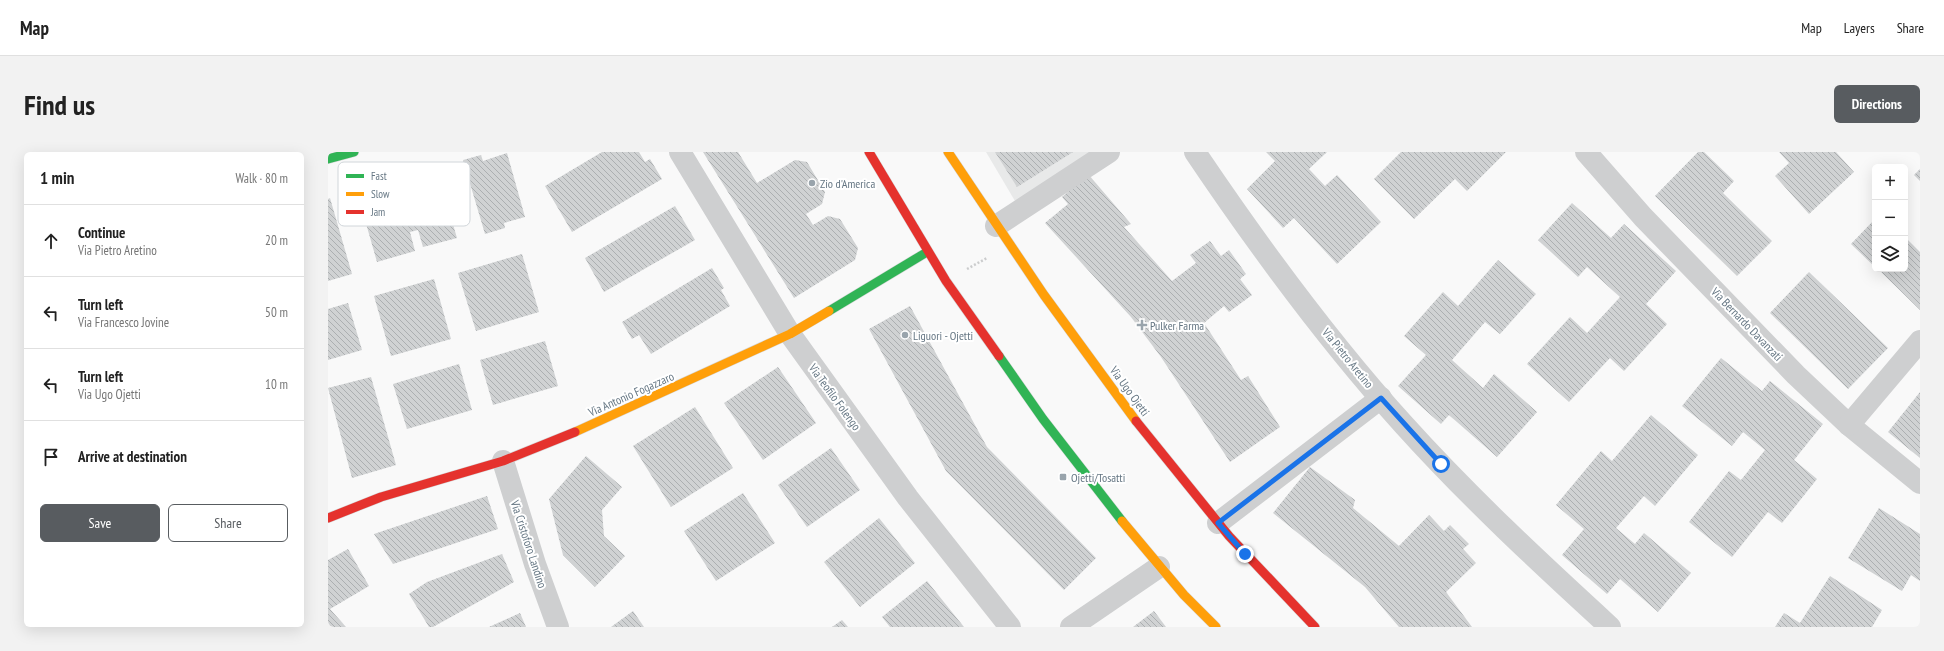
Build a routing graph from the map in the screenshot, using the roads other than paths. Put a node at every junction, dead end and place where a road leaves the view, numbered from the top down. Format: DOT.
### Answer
graph roads {
  1 [pos="354,152"];
  2 [pos="680,152"];
  3 [pos="870,152"];
  4 [pos="948,152"];
  5 [pos="1109,152"];
  6 [pos="1195,152"];
  7 [pos="1586,152"];
  8 [pos="328,159"];
  9 [pos="996,226"];
  10 [pos="927,252"];
  11 [pos="790,334"];
  12 [pos="1920,341"];
  13 [pos="1381,398"];
  14 [pos="1849,425"];
  15 [pos="503,461"];
  16 [pos="1920,483"];
  17 [pos="328,518"];
  18 [pos="1218,523"];
  19 [pos="1159,567"];
  20 [pos="558,627"];
  21 [pos="1010,627"];
  22 [pos="1071,627"];
  23 [pos="1216,627"];
  24 [pos="1315,627"];
  25 [pos="1610,627"];
  1 -- 8 [label="main road"];
  2 -- 11 [label="street, Via Teofilo Folengo"];
  3 -- 10 [label="main road"];
  4 -- 9 [label="main road, Via Ugo Ojetti"];
  5 -- 9 [label="street"];
  6 -- 13 [label="street, Via Pietro Aretino"];
  7 -- 14 [label="street, Via Bernardo Davanzati"];
  9 -- 18 [label="main road, Via Ugo Ojetti"];
  10 -- 11 [label="main road, Via Antonio Fogazzaro"];
  10 -- 19 [label="main road"];
  11 -- 15 [label="main road, Via Antonio Fogazzaro"];
  11 -- 21 [label="street, Via Teofilo Folengo"];
  12 -- 14 [label="street"];
  13 -- 18 [label="street"];
  13 -- 25 [label="street, Via Pietro Aretino"];
  14 -- 16 [label="street, Via Bernardo Davanzati"];
  15 -- 17 [label="main road, Via Antonio Fogazzaro"];
  15 -- 20 [label="street, Via Cristoforo Landino"];
  18 -- 24 [label="main road, Via Ugo Ojetti"];
  19 -- 22 [label="street"];
  19 -- 23 [label="main road"];
}
